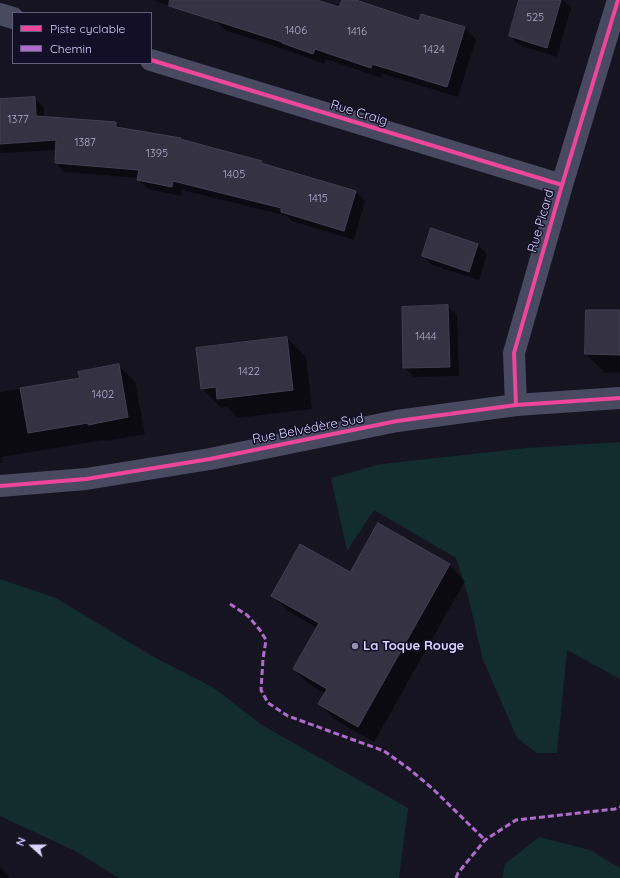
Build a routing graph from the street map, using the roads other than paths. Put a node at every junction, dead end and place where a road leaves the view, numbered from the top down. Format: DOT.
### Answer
graph roads {
  1 [pos="618,0"];
  2 [pos="0,14"];
  3 [pos="12,18"];
  4 [pos="152,60"];
  5 [pos="562,184"];
  6 [pos="620,398"];
  7 [pos="516,405"];
  8 [pos="0,486"];
  1 -- 5 [label="street, Rue Picard"];
  2 -- 3 [label="street"];
  4 -- 5 [label="street, Rue Craig"];
  5 -- 7 [label="street, Rue Picard"];
  6 -- 7 [label="street, Rue Belvédère Sud"];
  7 -- 8 [label="street, Rue Belvédère Sud"];
}
